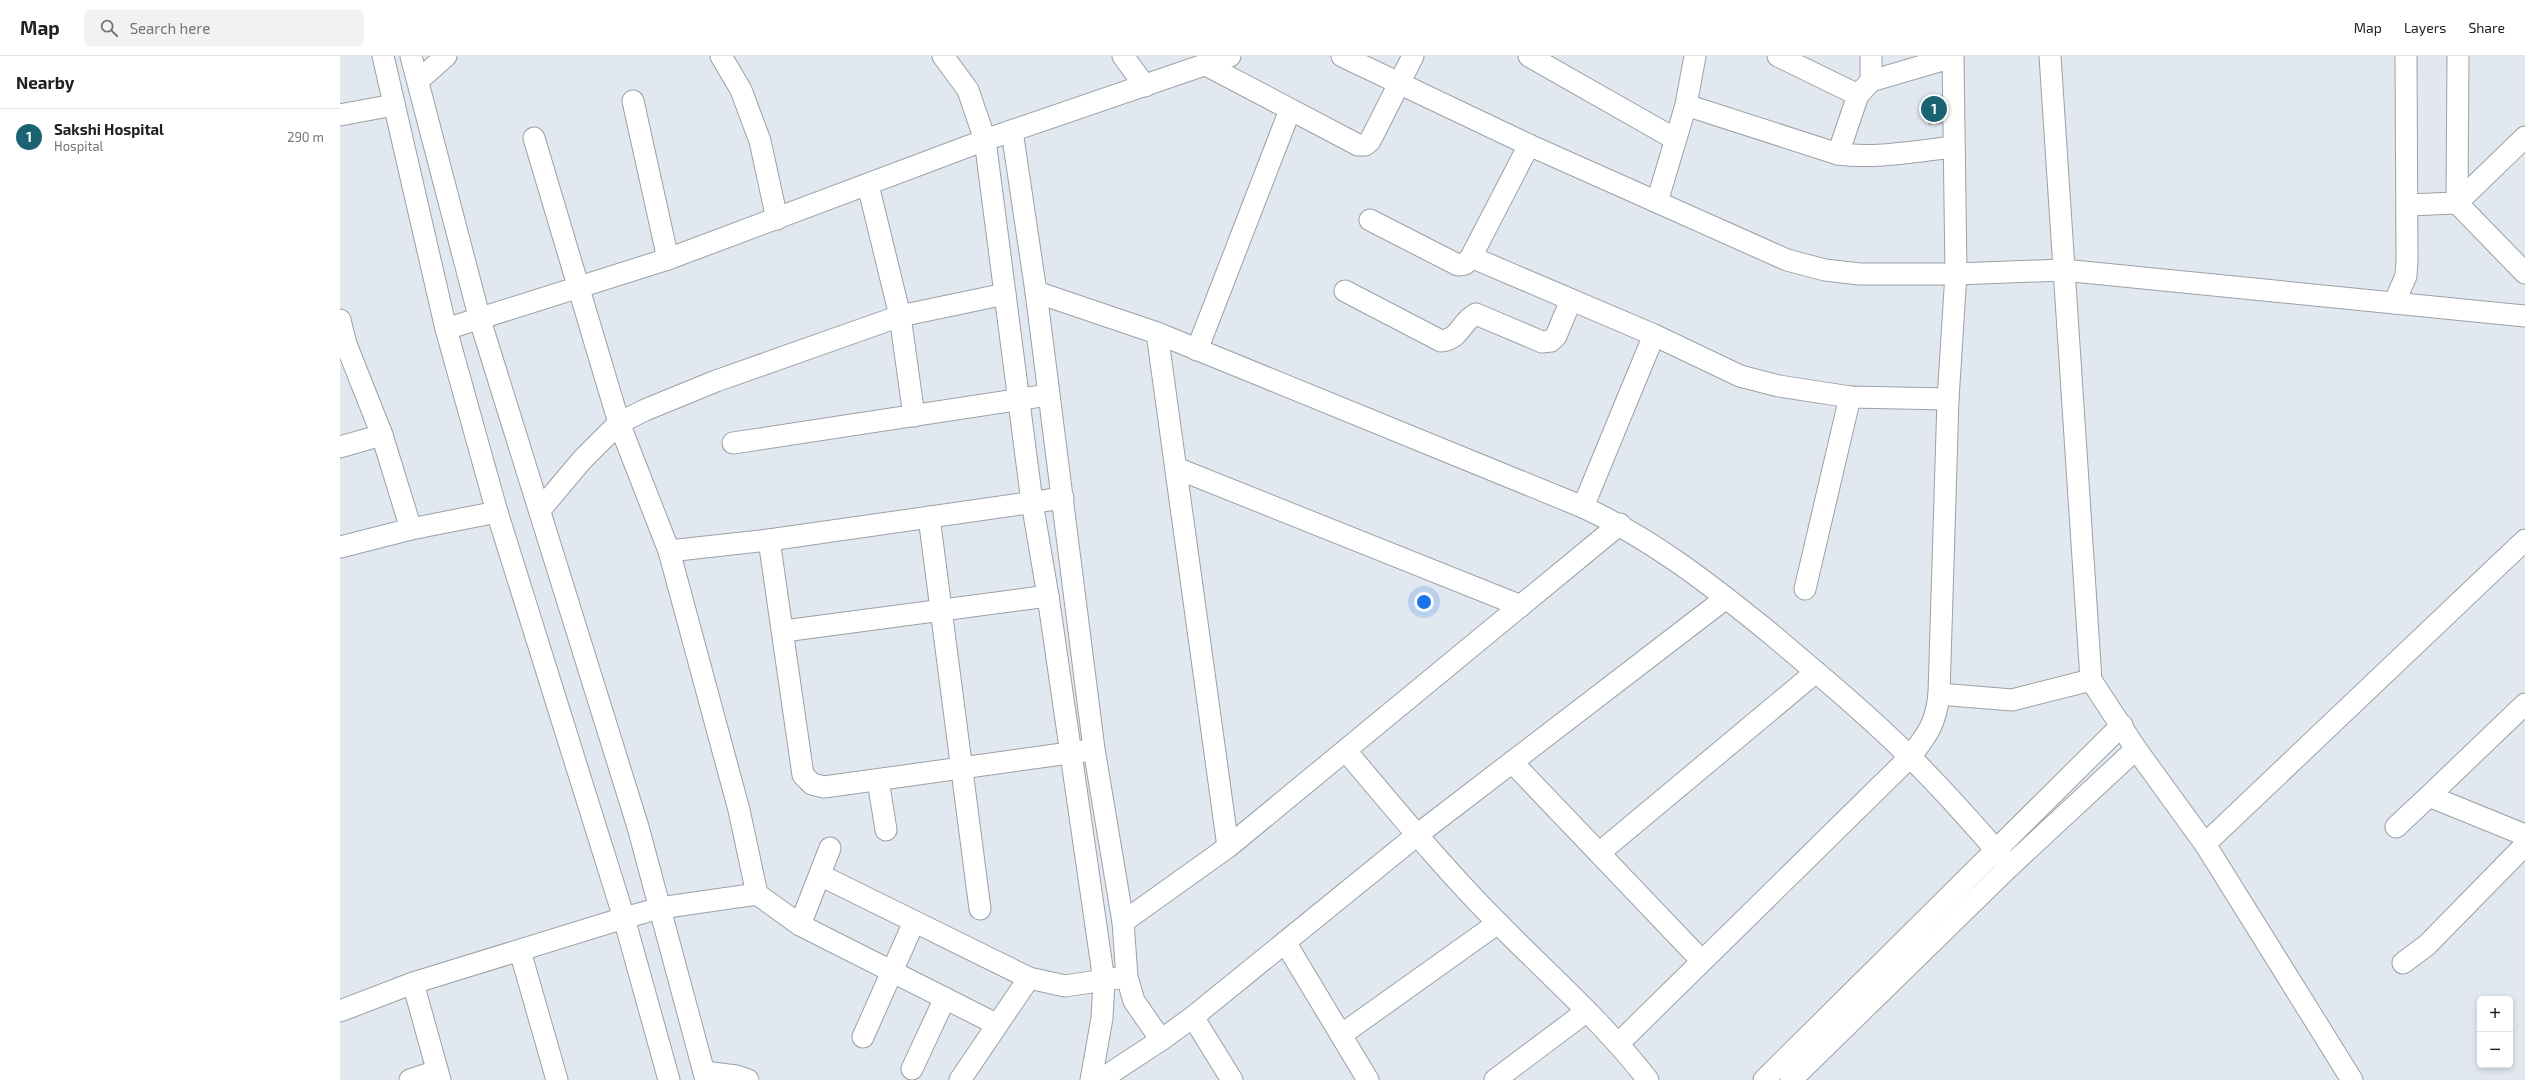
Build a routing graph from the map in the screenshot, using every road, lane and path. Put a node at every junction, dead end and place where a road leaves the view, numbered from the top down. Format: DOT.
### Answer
graph roads {
  1 [pos="383,56"];
  2 [pos="411,56"];
  3 [pos="446,56"];
  4 [pos="721,56"];
  5 [pos="943,56"];
  6 [pos="1123,56"];
  7 [pos="1342,56"];
  8 [pos="1413,56"];
  9 [pos="1530,56"];
  10 [pos="1695,56"];
  11 [pos="1778,56"];
  12 [pos="1871,56"];
  13 [pos="2050,56"];
  14 [pos="2406,56"];
  15 [pos="2458,56"];
  16 [pos="1953,57"];
  17 [pos="1218,59"];
  18 [pos="419,80"];
  19 [pos="1401,84"];
  20 [pos="1145,86"];
  21 [pos="1864,88"];
  22 [pos="633,101"];
  23 [pos="394,105"];
  24 [pos="1686,105"];
  25 [pos="1290,110"];
  26 [pos="340,115"];
  27 [pos="1012,131"];
  28 [pos="2525,137"];
  29 [pos="534,138"];
  30 [pos="1676,139"];
  31 [pos="986,140"];
  32 [pos="1529,145"];
  33 [pos="1954,147"];
  34 [pos="1838,154"];
  35 [pos="868,185"];
  36 [pos="1657,202"];
  37 [pos="2457,203"];
  38 [pos="2407,205"];
  39 [pos="777,219"];
  40 [pos="1370,220"];
  41 [pos="1471,257"];
  42 [pos="668,259"];
  43 [pos="2063,270"];
  44 [pos="2525,273"];
  45 [pos="1956,274"];
  46 [pos="580,288"];
  47 [pos="1345,291"];
  48 [pos="1036,292"];
  49 [pos="1005,294"];
  50 [pos="1571,300"];
  51 [pos="2394,303"];
  52 [pos="900,316"];
  53 [pos="2525,316"];
  54 [pos="340,320"];
  55 [pos="480,320"];
  56 [pos="446,329"];
  57 [pos="1157,333"];
  58 [pos="1654,335"];
  59 [pos="343,345"];
  60 [pos="1197,350"];
  61 [pos="1048,395"];
  62 [pos="1850,397"];
  63 [pos="1948,399"];
  64 [pos="1019,401"];
  65 [pos="914,416"];
  66 [pos="619,422"];
  67 [pos="382,435"];
  68 [pos="733,443"];
  69 [pos="340,447"];
  70 [pos="1176,468"];
  71 [pos="1063,498"];
  72 [pos="1032,502"];
  73 [pos="1583,507"];
  74 [pos="540,510"];
  75 [pos="497,512"];
  76 [pos="929,517"];
  77 [pos="1620,524"];
  78 [pos="411,529"];
  79 [pos="769,540"];
  80 [pos="2525,540"];
  81 [pos="340,547"];
  82 [pos="669,551"];
  83 [pos="1805,589"];
  84 [pos="1048,596"];
  85 [pos="1726,598"];
  86 [pos="1521,606"];
  87 [pos="941,610"];
  88 [pos="784,631"];
  89 [pos="1816,672"];
  90 [pos="2091,680"];
  91 [pos="1938,694"];
  92 [pos="2521,713"];
  93 [pos="2122,725"];
  94 [pos="1094,749"];
  95 [pos="2136,749"];
  96 [pos="1346,751"];
  97 [pos="1070,753"];
  98 [pos="1910,757"];
  99 [pos="1512,762"];
  100 [pos="963,770"];
  101 [pos="878,780"];
  102 [pos="2429,796"];
  103 [pos="2396,827"];
  104 [pos="886,830"];
  105 [pos="1417,835"];
  106 [pos="2525,835"];
  107 [pos="2205,844"];
  108 [pos="2525,845"];
  109 [pos="1228,847"];
  110 [pos="830,848"];
  111 [pos="1996,850"];
  112 [pos="1599,853"];
  113 [pos="2010,866"];
  114 [pos="820,875"];
  115 [pos="757,894"];
  116 [pos="660,908"];
  117 [pos="980,909"];
  118 [pos="624,918"];
  119 [pos="914,922"];
  120 [pos="1123,922"];
  121 [pos="1498,923"];
  122 [pos="800,925"];
  123 [pos="1285,942"];
  124 [pos="520,951"];
  125 [pos="1702,961"];
  126 [pos="2403,963"];
  127 [pos="892,971"];
  128 [pos="1127,977"];
  129 [pos="1029,978"];
  130 [pos="1104,981"];
  131 [pos="413,983"];
  132 [pos="945,998"];
  133 [pos="340,1011"];
  134 [pos="1588,1011"];
  135 [pos="1193,1017"];
  136 [pos="996,1024"];
  137 [pos="1341,1035"];
  138 [pos="862,1037"];
  139 [pos="1161,1040"];
  140 [pos="1619,1043"];
  141 [pos="912,1069"];
  142 [pos="1128,1073"];
  143 [pos="439,1076"];
  144 [pos="705,1076"];
  145 [pos="410,1080"];
  146 [pos="557,1080"];
  147 [pos="669,1080"];
  148 [pos="748,1080"];
  149 [pos="960,1080"];
  150 [pos="1091,1080"];
  151 [pos="1100,1080"];
  152 [pos="1232,1080"];
  153 [pos="1368,1080"];
  154 [pos="1495,1080"];
  155 [pos="1648,1080"];
  156 [pos="1764,1080"];
  157 [pos="1791,1080"];
  158 [pos="2352,1080"];
  1 -- 23 [label="street"];
  2 -- 18 [label="street"];
  3 -- 18 [label="street"];
  4 -- 39 [label="street"];
  5 -- 31 [label="street"];
  6 -- 20 [label="street"];
  7 -- 19 [label="street"];
  8 -- 19 [label="street"];
  9 -- 30 [label="street"];
  10 -- 24 [label="street"];
  11 -- 21 [label="street"];
  12 -- 21 [label="street"];
  13 -- 43 [label="street"];
  14 -- 38 [label="street"];
  15 -- 37 [label="street"];
  16 -- 21 [label="street"];
  16 -- 33 [label="street"];
  17 -- 20 [label="street"];
  17 -- 25 [label="street"];
  18 -- 55 [label="street"];
  19 -- 25 [label="street"];
  19 -- 32 [label="street"];
  20 -- 27 [label="street"];
  21 -- 34 [label="street"];
  22 -- 42 [label="street"];
  23 -- 26 [label="street"];
  23 -- 56 [label="street"];
  24 -- 30 [label="street"];
  24 -- 34 [label="street"];
  25 -- 60 [label="street"];
  27 -- 31 [label="street"];
  27 -- 48 [label="street"];
  28 -- 37 [label="street"];
  29 -- 46 [label="street"];
  30 -- 36 [label="street"];
  31 -- 35 [label="street"];
  31 -- 49 [label="street"];
  32 -- 36 [label="street"];
  32 -- 41 [label="street"];
  33 -- 34 [label="street"];
  33 -- 45 [label="street"];
  35 -- 39 [label="street"];
  35 -- 52 [label="street"];
  36 -- 45 [label="street"];
  37 -- 38 [label="street"];
  37 -- 44 [label="street"];
  38 -- 51 [label="street"];
  39 -- 42 [label="street"];
  40 -- 41 [label="street"];
  41 -- 50 [label="street"];
  42 -- 46 [label="street"];
  43 -- 45 [label="street"];
  43 -- 51 [label="street"];
  43 -- 90 [label="street"];
  45 -- 63 [label="street"];
  46 -- 55 [label="street"];
  46 -- 66 [label="street"];
  47 -- 50 [label="street"];
  48 -- 57 [label="street"];
  48 -- 61 [label="street"];
  49 -- 52 [label="street"];
  49 -- 64 [label="street"];
  50 -- 58 [label="street"];
  51 -- 53 [label="street"];
  52 -- 65 [label="street"];
  52 -- 66 [label="street"];
  54 -- 59 [label="street"];
  55 -- 56 [label="street"];
  55 -- 74 [label="street"];
  56 -- 75 [label="street"];
  57 -- 60 [label="street"];
  57 -- 70 [label="street"];
  58 -- 62 [label="street"];
  58 -- 73 [label="street"];
  59 -- 67 [label="street"];
  60 -- 73 [label="street"];
  61 -- 64 [label="street"];
  61 -- 71 [label="street"];
  62 -- 63 [label="street"];
  62 -- 83 [label="street"];
  63 -- 91 [label="street"];
  64 -- 65 [label="street"];
  64 -- 72 [label="street"];
  65 -- 68 [label="street"];
  66 -- 74 [label="street"];
  66 -- 82 [label="street"];
  67 -- 69 [label="street"];
  67 -- 78 [label="street"];
  70 -- 86 [label="street"];
  70 -- 109 [label="street"];
  71 -- 72 [label="street"];
  71 -- 94 [label="street"];
  72 -- 76 [label="street"];
  72 -- 84 [label="street"];
  73 -- 77 [label="street"];
  74 -- 116 [label="street"];
  75 -- 78 [label="street"];
  75 -- 118 [label="street"];
  76 -- 79 [label="street"];
  76 -- 87 [label="street"];
  77 -- 85 [label="street"];
  77 -- 86 [label="street"];
  78 -- 81 [label="street"];
  79 -- 82 [label="street"];
  79 -- 88 [label="street"];
  80 -- 107 [label="street"];
  82 -- 115 [label="street"];
  84 -- 87 [label="street"];
  84 -- 97 [label="street"];
  85 -- 89 [label="street"];
  85 -- 99 [label="street"];
  86 -- 96 [label="street"];
  87 -- 88 [label="street"];
  87 -- 100 [label="street"];
  88 -- 101 [label="street"];
  89 -- 98 [label="street"];
  89 -- 112 [label="street"];
  90 -- 91 [label="street"];
  90 -- 93 [label="street"];
  91 -- 98 [label="street"];
  92 -- 102 [label="street"];
  93 -- 95 [label="street"];
  93 -- 111 [label="street"];
  94 -- 97 [label="street"];
  94 -- 120 [label="street"];
  95 -- 107 [label="street"];
  95 -- 113 [label="street"];
  96 -- 105 [label="street"];
  96 -- 109 [label="street"];
  97 -- 100 [label="street"];
  97 -- 130 [label="street"];
  98 -- 111 [label="street"];
  98 -- 125 [label="street"];
  99 -- 105 [label="street"];
  99 -- 112 [label="street"];
  100 -- 101 [label="street"];
  100 -- 117 [label="street"];
  101 -- 104 [label="street"];
  102 -- 103 [label="street"];
  102 -- 106 [label="street"];
  105 -- 121 [label="street"];
  105 -- 123 [label="street"];
  107 -- 158 [label="street"];
  108 -- 126 [label="street"];
  109 -- 120 [label="street"];
  110 -- 114 [label="street"];
  111 -- 113 [label="street"];
  111 -- 156 [label="street"];
  112 -- 125 [label="street"];
  113 -- 157 [label="street"];
  114 -- 119 [label="street"];
  114 -- 122 [label="street"];
  115 -- 116 [label="street"];
  115 -- 122 [label="street"];
  116 -- 118 [label="street"];
  116 -- 144 [label="street"];
  118 -- 124 [label="street"];
  118 -- 147 [label="street"];
  119 -- 127 [label="street"];
  119 -- 129 [label="street"];
  120 -- 128 [label="street"];
  121 -- 134 [label="street"];
  121 -- 137 [label="street"];
  122 -- 127 [label="street"];
  123 -- 135 [label="street"];
  123 -- 137 [label="street"];
  124 -- 131 [label="street"];
  124 -- 146 [label="street"];
  125 -- 140 [label="street"];
  127 -- 132 [label="street"];
  127 -- 138 [label="street"];
  128 -- 130 [label="street"];
  128 -- 139 [label="street"];
  129 -- 130 [label="street"];
  129 -- 136 [label="street"];
  130 -- 150 [label="street"];
  131 -- 133 [label="street"];
  131 -- 143 [label="street"];
  132 -- 136 [label="street"];
  132 -- 141 [label="street"];
  134 -- 140 [label="street"];
  134 -- 154 [label="street"];
  135 -- 139 [label="street"];
  135 -- 152 [label="street"];
  136 -- 149 [label="street"];
  137 -- 153 [label="street"];
  139 -- 142 [label="street"];
  140 -- 155 [label="street"];
  142 -- 151 [label="street"];
  143 -- 145 [label="street"];
  144 -- 148 [label="street"];
}
